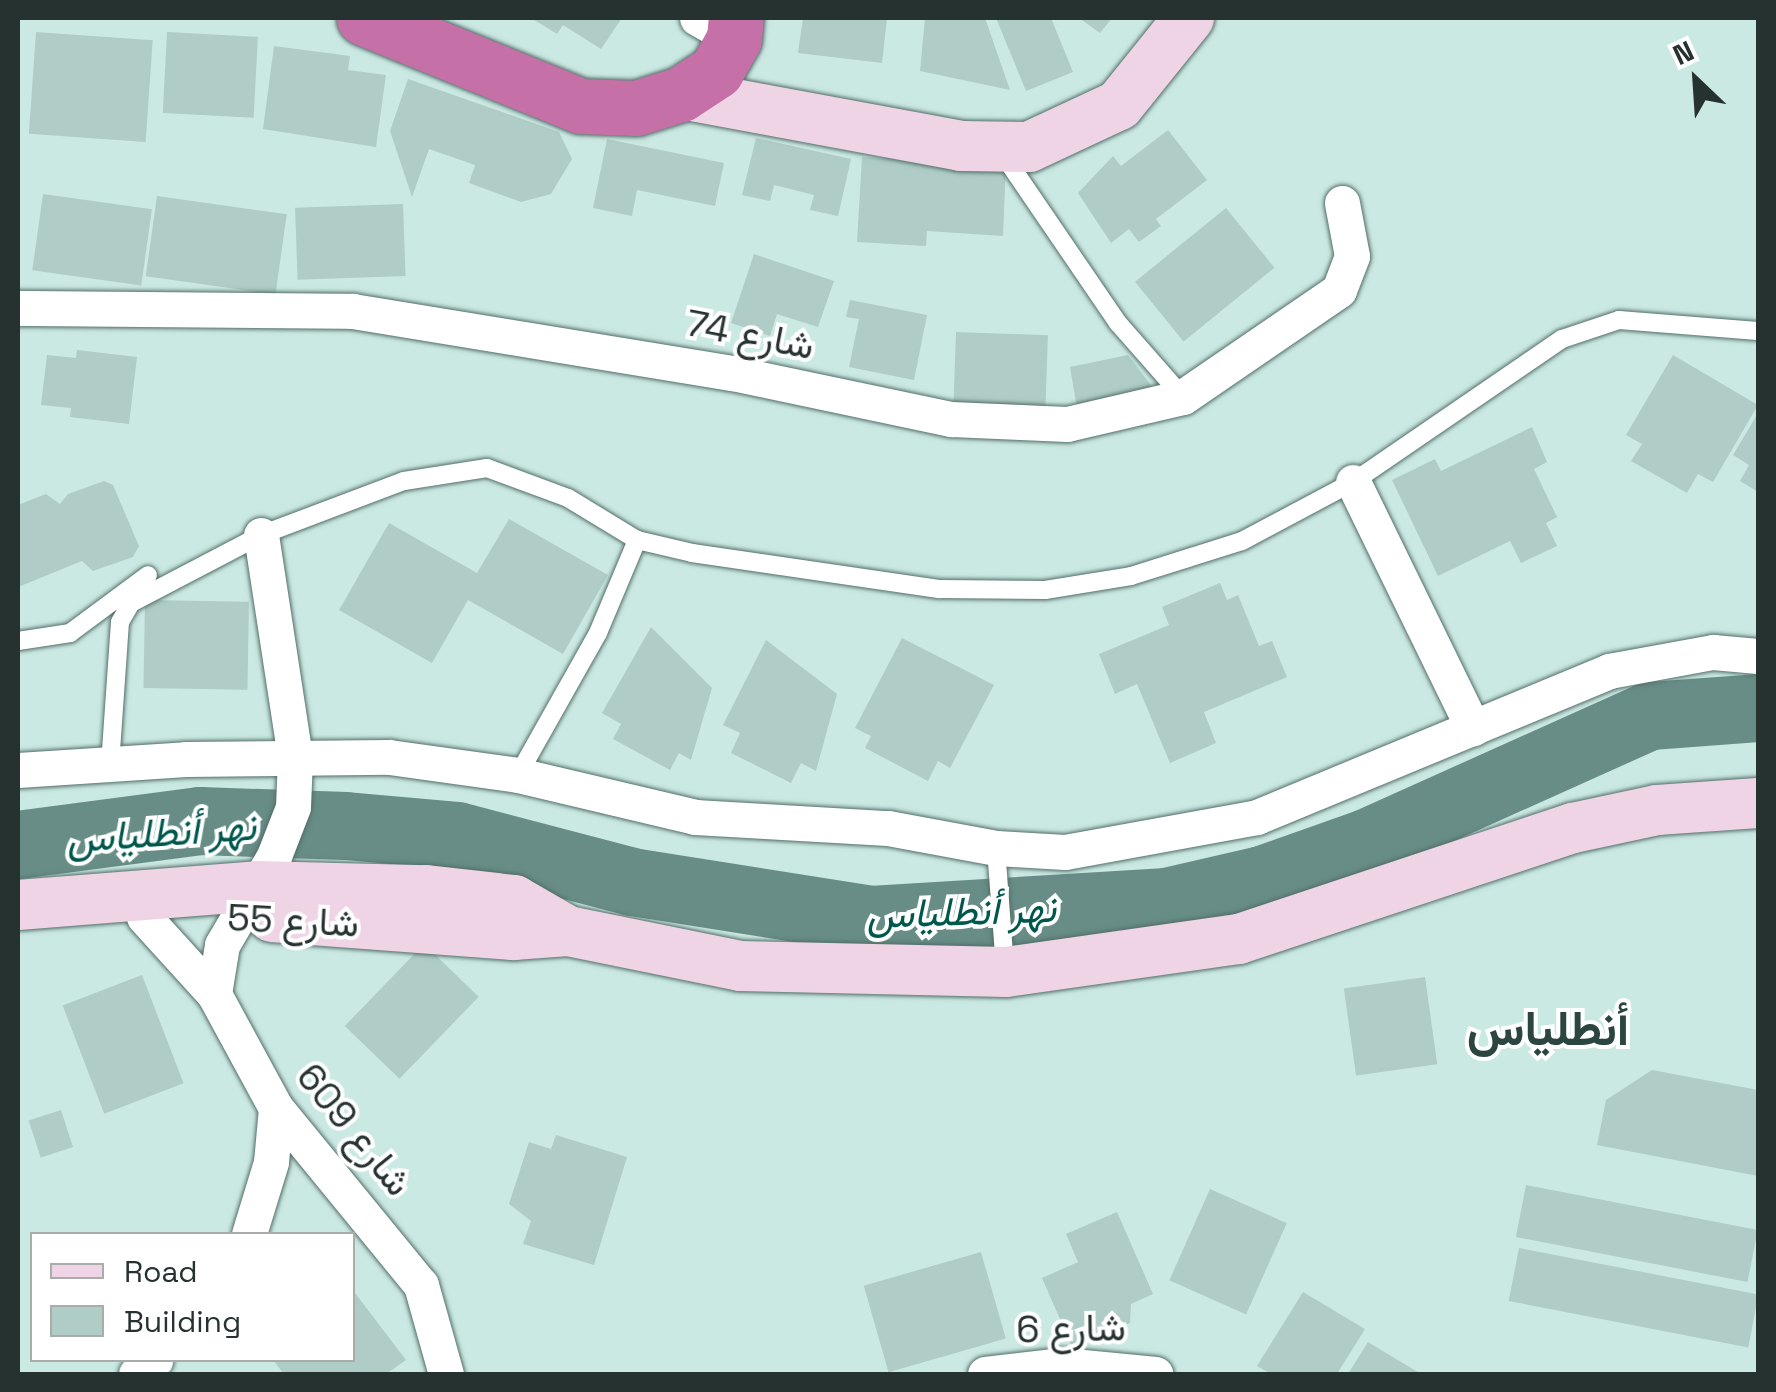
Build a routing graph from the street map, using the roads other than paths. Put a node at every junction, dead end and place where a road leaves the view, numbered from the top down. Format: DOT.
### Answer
graph roads {
  1 [pos="364,18"];
  2 [pos="1189,18"];
  3 [pos="722,25"];
  4 [pos="681,94"];
  5 [pos="1000,149"];
  6 [pos="1342,203"];
  7 [pos="18,308"];
  8 [pos="1758,331"];
  9 [pos="1183,397"];
  10 [pos="1354,482"];
  11 [pos="261,535"];
  12 [pos="637,540"];
  13 [pos="148,575"];
  14 [pos="18,641"];
  15 [pos="1758,656"];
  16 [pos="1473,728"];
  17 [pos="295,758"];
  18 [pos="110,765"];
  19 [pos="18,770"];
  20 [pos="518,774"];
  21 [pos="1758,803"];
  22 [pos="996,857"];
  23 [pos="257,885"];
  24 [pos="18,905"];
  25 [pos="144,916"];
  26 [pos="18,932"];
  27 [pos="1003,956"];
  28 [pos="214,994"];
  29 [pos="276,1108"];
  30 [pos="250,1232"];
  31 [pos="446,1374"];
  32 [pos="986,1374"];
  33 [pos="1156,1374"];
  1 -- 4 [label="highway"];
  2 -- 5 [label="street"];
  3 -- 4 [label="highway"];
  4 -- 5 [label="street"];
  5 -- 9 [label="lane"];
  6 -- 9 [label="street, شارع 74"];
  7 -- 9 [label="street, شارع 74"];
  8 -- 10 [label="lane"];
  10 -- 12 [label="lane"];
  10 -- 16 [label="street"];
  11 -- 12 [label="lane"];
  11 -- 17 [label="street"];
  11 -- 18 [label="lane"];
  12 -- 20 [label="lane"];
  13 -- 14 [label="lane"];
  15 -- 16 [label="street"];
  16 -- 22 [label="street"];
  17 -- 18 [label="street"];
  17 -- 20 [label="street"];
  17 -- 23 [label="street"];
  18 -- 19 [label="street"];
  20 -- 22 [label="street"];
  21 -- 27 [label="street, شارع 55"];
  22 -- 27 [label="lane"];
  23 -- 24 [label="street"];
  23 -- 25 [label="street, شارع 55"];
  23 -- 27 [label="street, شارع 55"];
  23 -- 28 [label="street"];
  25 -- 26 [label="street, شارع 55"];
  25 -- 28 [label="street, شارع 609"];
  28 -- 29 [label="street, شارع 609"];
  29 -- 30 [label="street"];
  29 -- 31 [label="street, شارع 609"];
  32 -- 33 [label="street, شارع 6"];
}
